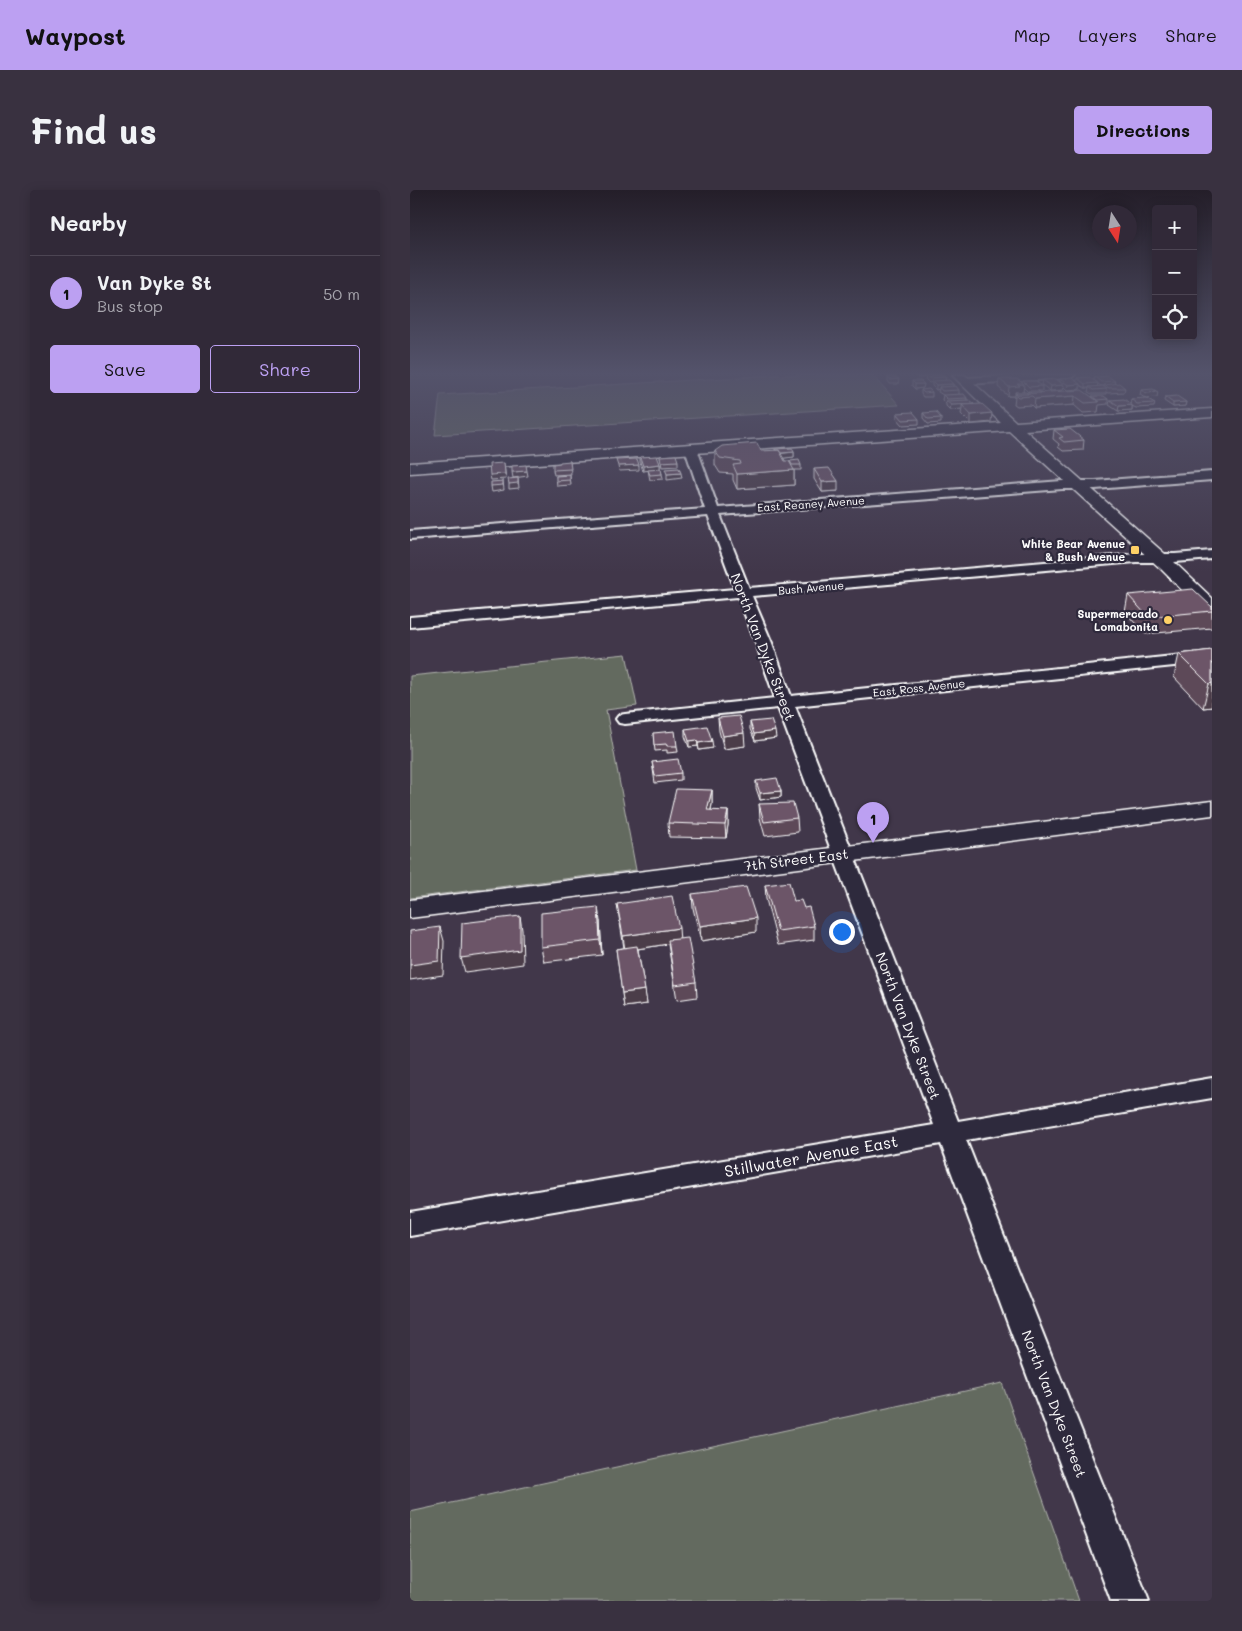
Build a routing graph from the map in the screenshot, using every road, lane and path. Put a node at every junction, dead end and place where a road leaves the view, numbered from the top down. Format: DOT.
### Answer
graph roads {
  1 [pos="811,441"];
  2 [pos="1028,441"];
  3 [pos="691,449"];
  4 [pos="410,468"];
  5 [pos="1212,476"];
  6 [pos="1078,485"];
  7 [pos="714,512"];
  8 [pos="410,535"];
  9 [pos="1212,555"];
  10 [pos="1159,558"];
  11 [pos="744,594"];
  12 [pos="1212,609"];
  13 [pos="410,622"];
  14 [pos="1212,657"];
  15 [pos="784,703"];
  16 [pos="625,719"];
  17 [pos="1212,808"];
  18 [pos="842,854"];
  19 [pos="410,909"];
  20 [pos="1212,1088"];
  21 [pos="950,1133"];
  22 [pos="410,1224"];
  23 [pos="1130,1601"];
  1 -- 3 [label="main road"];
  2 -- 6 [label="main road"];
  3 -- 4 [label="main road"];
  3 -- 7 [label="street, North Van Dyke Street"];
  5 -- 6 [label="street, East Reaney Avenue"];
  6 -- 7 [label="street, East Reaney Avenue"];
  6 -- 10 [label="main road"];
  7 -- 8 [label="street, East Reaney Avenue"];
  7 -- 11 [label="street, North Van Dyke Street"];
  9 -- 10 [label="street, Bush Avenue"];
  10 -- 11 [label="street, Bush Avenue"];
  10 -- 12 [label="main road"];
  11 -- 13 [label="street, Bush Avenue"];
  11 -- 15 [label="street, North Van Dyke Street"];
  14 -- 15 [label="street, East Ross Avenue"];
  15 -- 16 [label="street, East Ross Avenue"];
  15 -- 18 [label="street, North Van Dyke Street"];
  17 -- 18 [label="main road, 7th Street East"];
  18 -- 19 [label="main road, 7th Street East"];
  18 -- 21 [label="street, North Van Dyke Street"];
  20 -- 21 [label="street, Stillwater Avenue East"];
  21 -- 22 [label="street, Stillwater Avenue East"];
  21 -- 23 [label="street, North Van Dyke Street"];
}
